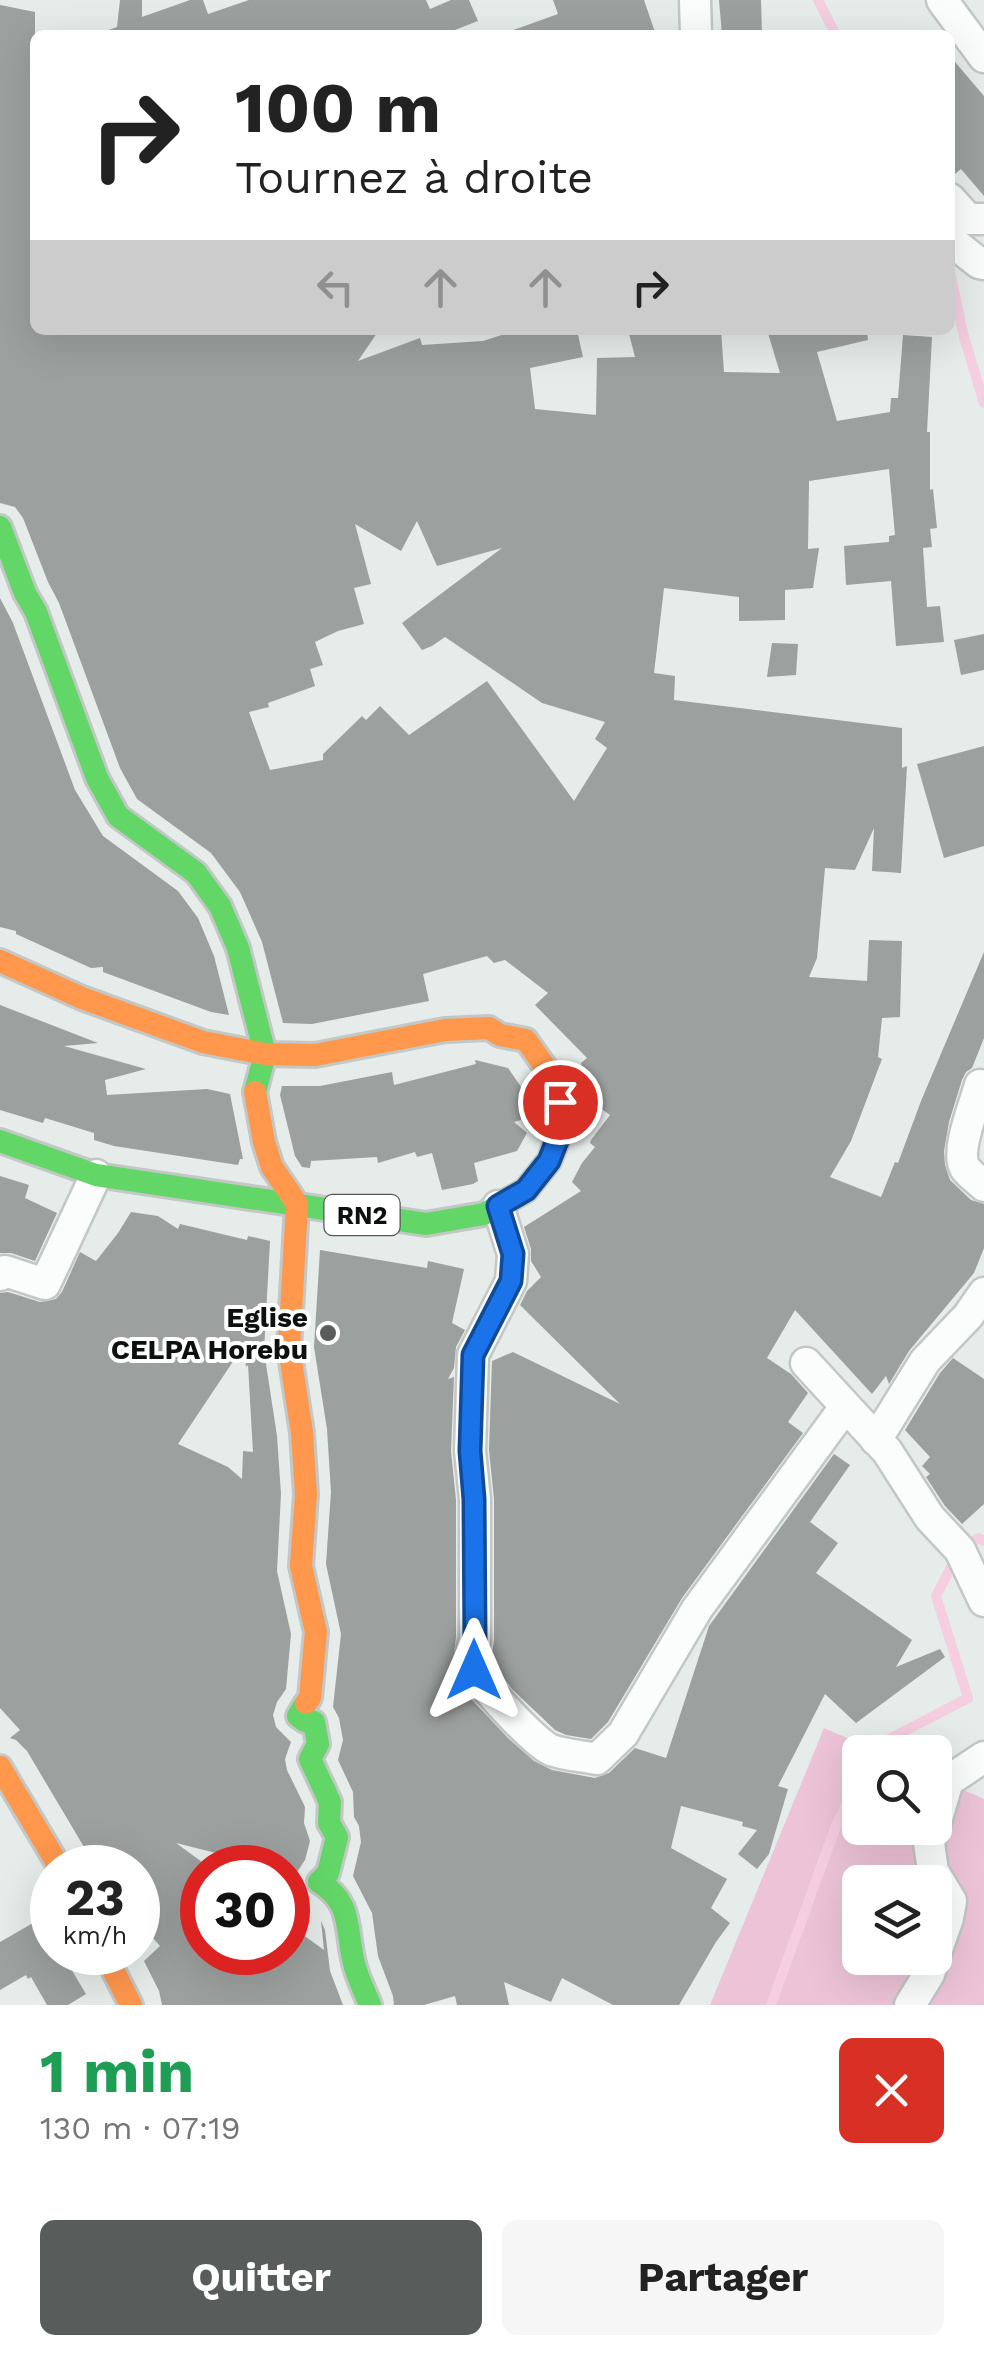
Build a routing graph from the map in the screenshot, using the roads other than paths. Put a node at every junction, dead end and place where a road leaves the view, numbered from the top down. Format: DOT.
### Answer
graph roads {
  1 [pos="695,0"];
  2 [pos="942,0"];
  3 [pos="696,30"];
  4 [pos="984,58"];
  5 [pos="955,205"];
  6 [pos="984,219"];
  7 [pos="955,244"];
  8 [pos="984,264"];
  9 [pos="0,527"];
  10 [pos="0,961"];
  11 [pos="265,1054"];
  12 [pos="980,1085"];
  13 [pos="0,1142"];
  14 [pos="96,1174"];
  15 [pos="984,1186"];
  16 [pos="297,1204"];
  17 [pos="498,1206"];
  18 [pos="0,1275"];
  19 [pos="984,1294"];
  20 [pos="806,1362"];
  21 [pos="845,1407"];
  22 [pos="876,1440"];
  23 [pos="984,1601"];
  24 [pos="984,1757"];
  25 [pos="0,1767"];
  26 [pos="952,1779"];
  27 [pos="46,1845"];
  28 [pos="116,1975"];
  29 [pos="928,1975"];
  30 [pos="131,2005"];
  31 [pos="370,2005"];
  32 [pos="910,2005"];
  1 -- 3 [label="street"];
  2 -- 4 [label="street"];
  5 -- 6 [label="street"];
  7 -- 8 [label="street"];
  9 -- 11 [label="main road"];
  10 -- 11 [label="main road, RN2"];
  11 -- 16 [label="main road"];
  11 -- 17 [label="main road, RN2"];
  12 -- 15 [label="street"];
  13 -- 14 [label="main road, RN2"];
  14 -- 16 [label="main road, RN2"];
  14 -- 18 [label="street"];
  16 -- 17 [label="main road, RN2"];
  16 -- 31 [label="main road"];
  17 -- 21 [label="street"];
  19 -- 22 [label="street"];
  20 -- 21 [label="street"];
  21 -- 22 [label="street"];
  22 -- 23 [label="street"];
  24 -- 26 [label="street"];
  25 -- 27 [label="main road"];
  28 -- 30 [label="main road"];
  29 -- 32 [label="street"];
}
